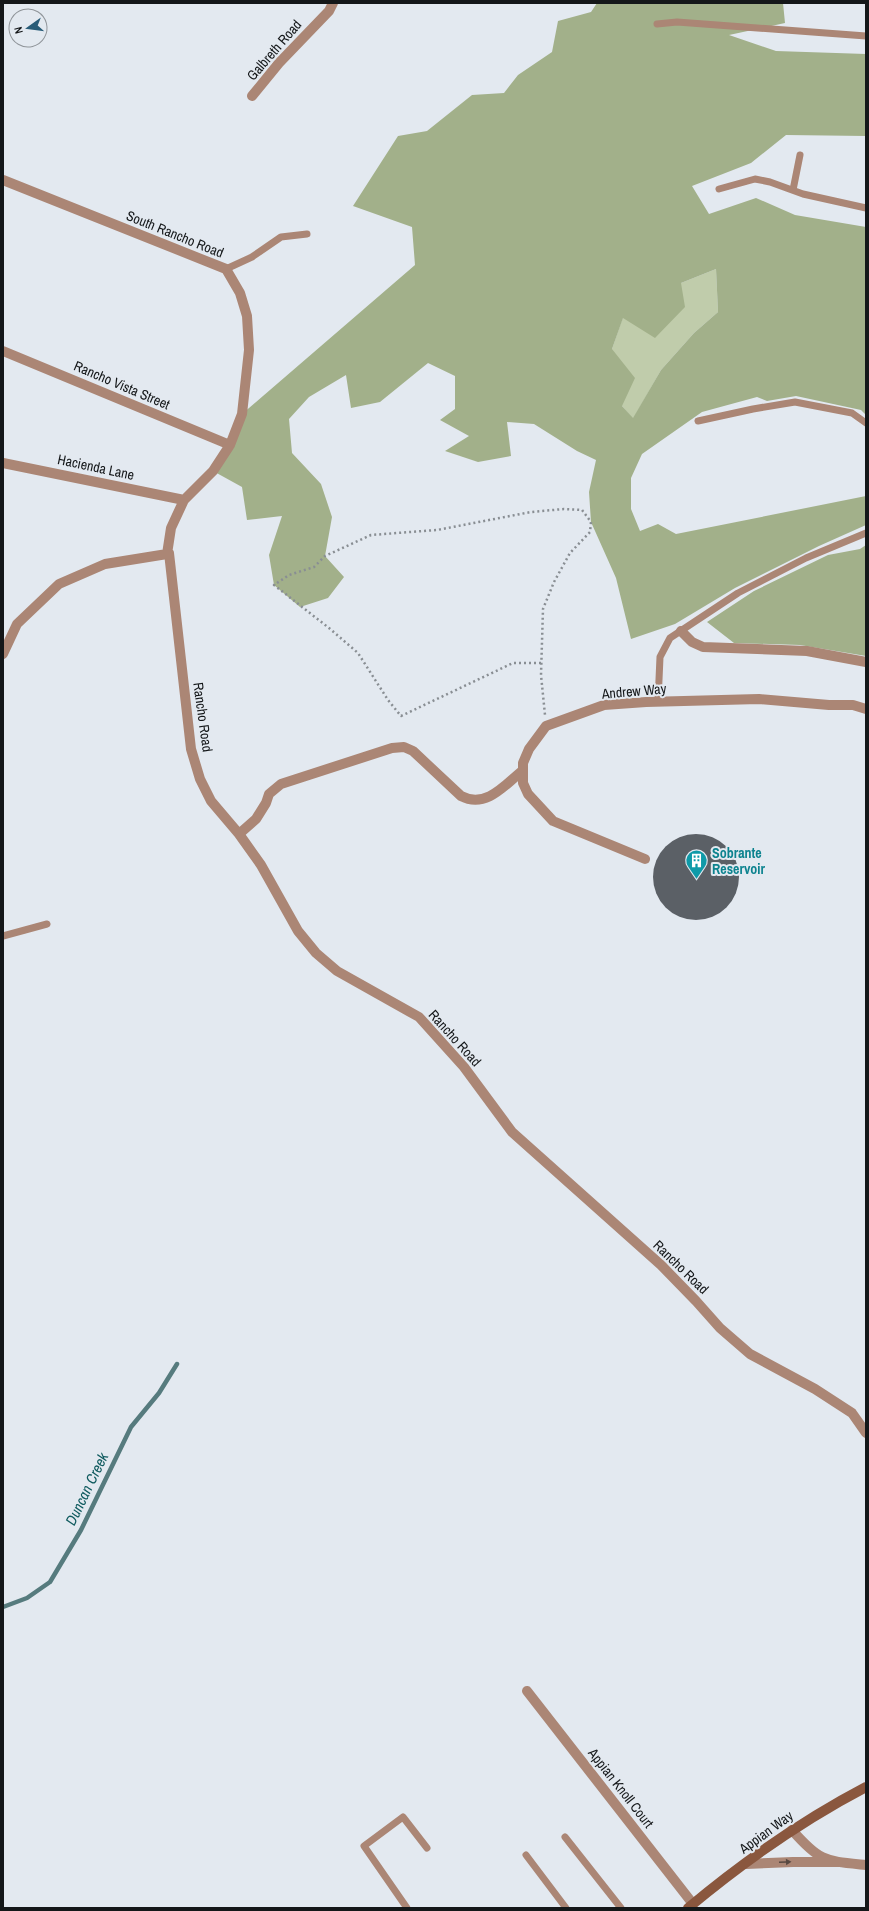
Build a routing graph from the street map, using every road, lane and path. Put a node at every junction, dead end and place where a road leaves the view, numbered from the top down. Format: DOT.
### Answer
graph roads {
  1 [pos="333,3"];
  2 [pos="657,24"];
  3 [pos="866,36"];
  4 [pos="252,96"];
  5 [pos="800,155"];
  6 [pos="3,180"];
  7 [pos="719,189"];
  8 [pos="793,190"];
  9 [pos="866,208"];
  10 [pos="307,234"];
  11 [pos="226,269"];
  12 [pos="3,351"];
  13 [pos="698,421"];
  14 [pos="866,423"];
  15 [pos="230,445"];
  16 [pos="3,463"];
  17 [pos="184,500"];
  18 [pos="866,533"];
  19 [pos="167,554"];
  20 [pos="681,631"];
  21 [pos="3,654"];
  22 [pos="866,662"];
  23 [pos="541,663"];
  24 [pos="658,702"];
  25 [pos="866,709"];
  26 [pos="546,726"];
  27 [pos="523,770"];
  28 [pos="239,834"];
  29 [pos="645,859"];
  30 [pos="47,924"];
  31 [pos="3,936"];
  32 [pos="866,1433"];
  33 [pos="527,1691"];
  34 [pos="866,1786"];
  35 [pos="792,1830"];
  36 [pos="565,1837"];
  37 [pos="427,1848"];
  38 [pos="526,1855"];
  39 [pos="837,1862"];
  40 [pos="746,1864"];
  41 [pos="866,1865"];
  42 [pos="691,1906"];
  43 [pos="407,1908"];
  44 [pos="566,1908"];
  45 [pos="621,1908"];
  1 -- 4 [label="street, Galbreth Road"];
  2 -- 3 [label="lane"];
  5 -- 8 [label="lane"];
  6 -- 11 [label="street, South Rancho Road"];
  7 -- 8 [label="lane"];
  8 -- 9 [label="lane"];
  10 -- 11 [label="lane"];
  11 -- 15 [label="street, South Rancho Road"];
  12 -- 15 [label="street, Rancho Vista Street"];
  13 -- 14 [label="lane"];
  15 -- 17 [label="street, South Rancho Road"];
  16 -- 17 [label="street, Hacienda Lane"];
  17 -- 19 [label="street, South Rancho Road"];
  18 -- 20 [label="lane"];
  19 -- 21 [label="street"];
  19 -- 28 [label="street, Rancho Road"];
  20 -- 22 [label="street"];
  20 -- 24 [label="lane"];
  23 -- 23 [label="path"];
  23 -- 26 [label="path"];
  24 -- 25 [label="street, Andrew Way"];
  24 -- 26 [label="street, Andrew Way"];
  26 -- 27 [label="street"];
  27 -- 28 [label="street"];
  27 -- 29 [label="street"];
  28 -- 32 [label="street, Rancho Road"];
  30 -- 31 [label="lane"];
  33 -- 42 [label="street, Appian Knoll Court"];
  34 -- 35 [label="main road, Appian Way"];
  35 -- 39 [label="street"];
  35 -- 40 [label="main road, Appian Way"];
  36 -- 45 [label="lane"];
  37 -- 43 [label="lane"];
  38 -- 44 [label="lane"];
  40 -- 39 [label="street, one-way"];
  39 -- 41 [label="street"];
  40 -- 42 [label="main road, Appian Way"];
}
